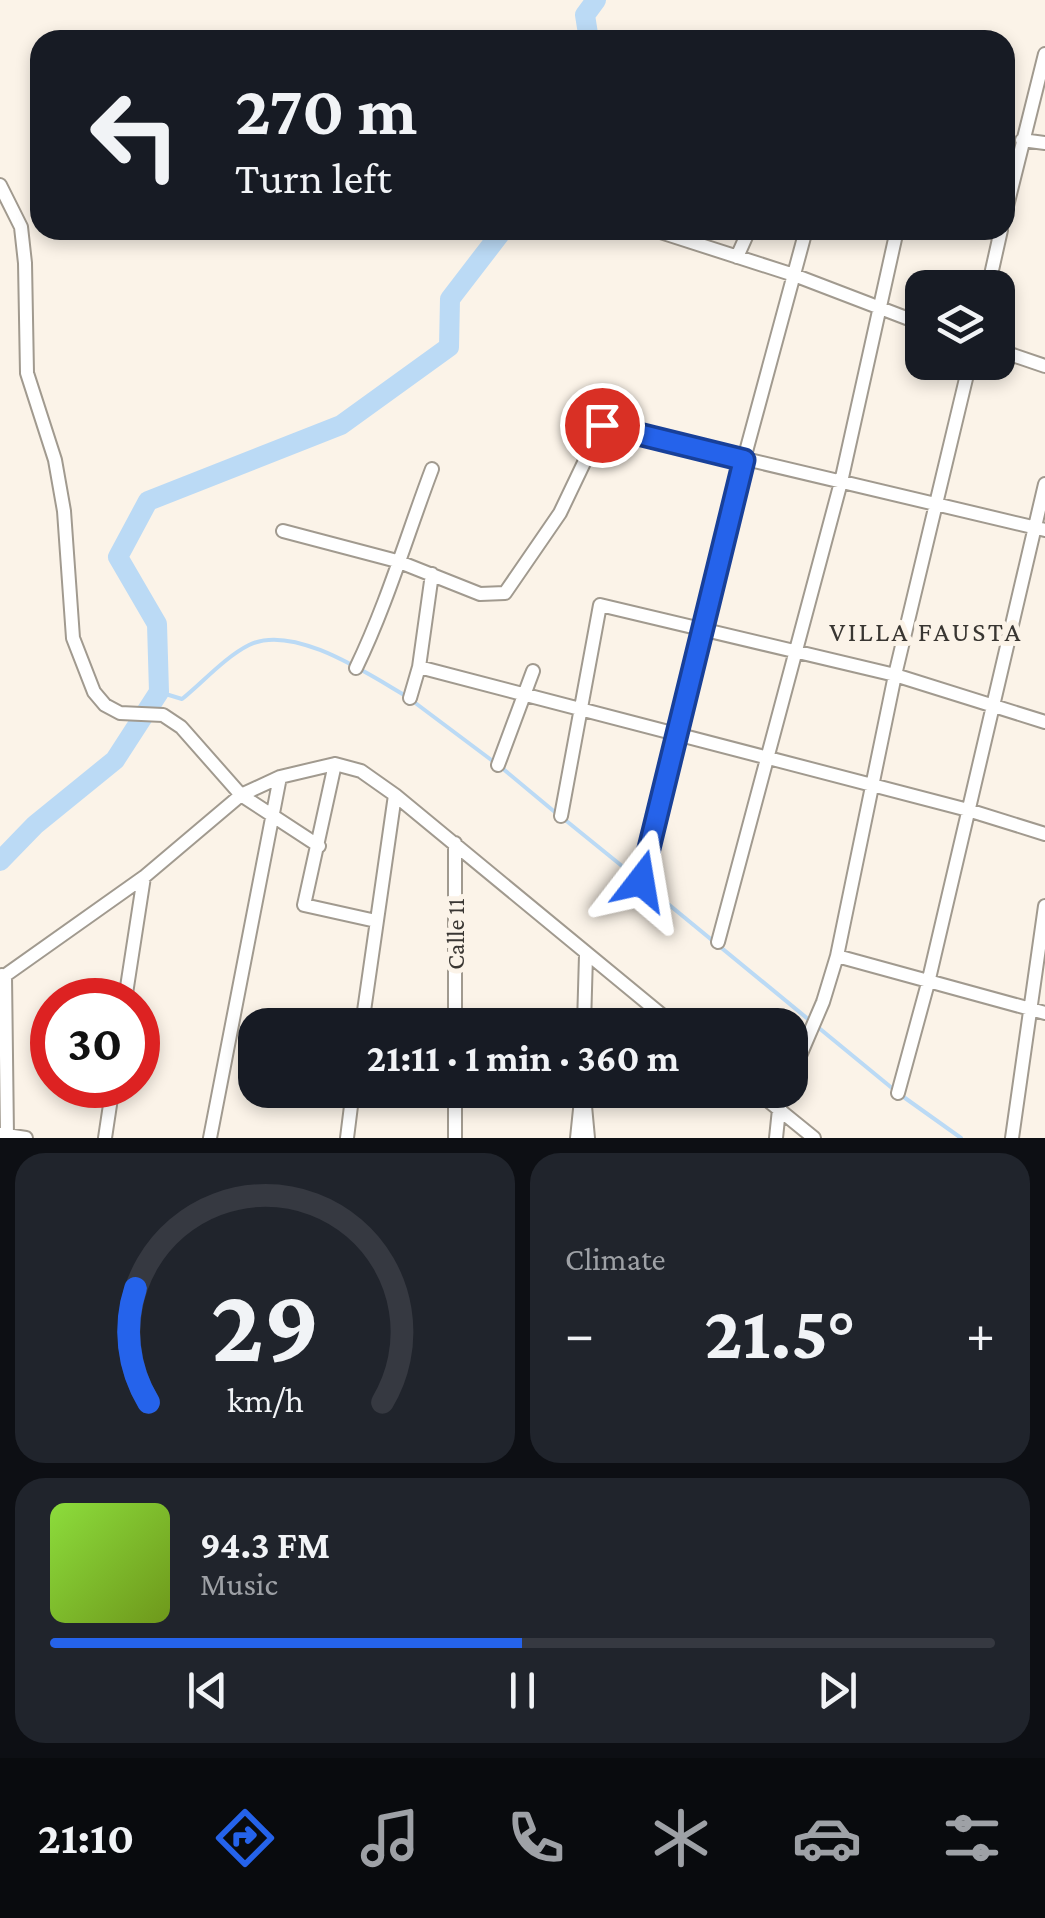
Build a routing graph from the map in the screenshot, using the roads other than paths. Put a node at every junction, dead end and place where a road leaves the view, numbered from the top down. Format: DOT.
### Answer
graph roads {
  1 [pos="1045,54"];
  2 [pos="1022,140"];
  3 [pos="1045,143"];
  4 [pos="1015,164"];
  5 [pos="0,185"];
  6 [pos="685,240"];
  7 [pos="745,240"];
  8 [pos="803,240"];
  9 [pos="895,240"];
  10 [pos="999,240"];
  11 [pos="737,257"];
  12 [pos="992,270"];
  13 [pos="794,275"];
  14 [pos="880,308"];
  15 [pos="905,318"];
  16 [pos="1015,356"];
  17 [pos="1045,366"];
  18 [pos="966,380"];
  19 [pos="744,460"];
  20 [pos="432,470"];
  21 [pos="842,482"];
  22 [pos="1045,484"];
  23 [pos="937,504"];
  24 [pos="1039,529"];
  25 [pos="283,531"];
  26 [pos="396,561"];
  27 [pos="432,574"];
  28 [pos="704,630"];
  29 [pos="797,652"];
  30 [pos="420,667"];
  31 [pos="356,668"];
  32 [pos="533,670"];
  33 [pos="896,675"];
  34 [pos="526,695"];
  35 [pos="410,698"];
  36 [pos="993,704"];
  37 [pos="582,710"];
  38 [pos="1045,722"];
  39 [pos="678,736"];
  40 [pos="768,760"];
  41 [pos="335,764"];
  42 [pos="498,765"];
  43 [pos="280,777"];
  44 [pos="875,787"];
  45 [pos="394,794"];
  46 [pos="241,796"];
  47 [pos="968,810"];
  48 [pos="561,816"];
  49 [pos="273,819"];
  50 [pos="1045,834"];
  51 [pos="455,843"];
  52 [pos="319,846"];
  53 [pos="144,876"];
  54 [pos="641,881"];
  55 [pos="1045,906"];
  56 [pos="376,921"];
  57 [pos="718,942"];
  58 [pos="586,955"];
  59 [pos="837,956"];
  60 [pos="2,976"];
  61 [pos="128,978"];
  62 [pos="928,983"];
  63 [pos="364,1008"];
  64 [pos="455,1008"];
  65 [pos="584,1008"];
  66 [pos="653,1008"];
  67 [pos="1030,1010"];
  68 [pos="1045,1013"];
  69 [pos="808,1034"];
  70 [pos="898,1093"];
  71 [pos="110,1108"];
  72 [pos="351,1108"];
  73 [pos="455,1108"];
  74 [pos="580,1108"];
  75 [pos="584,1108"];
  76 [pos="779,1109"];
  77 [pos="3,1135"];
  78 [pos="26,1138"];
  79 [pos="105,1138"];
  80 [pos="210,1138"];
  81 [pos="347,1138"];
  82 [pos="455,1138"];
  83 [pos="577,1138"];
  84 [pos="588,1138"];
  85 [pos="776,1138"];
  86 [pos="814,1138"];
  87 [pos="1012,1138"];
  1 -- 2 [label="street"];
  2 -- 3 [label="street"];
  2 -- 4 [label="street"];
  5 -- 46 [label="street"];
  6 -- 11 [label="street"];
  7 -- 11 [label="street"];
  8 -- 13 [label="street"];
  9 -- 14 [label="street"];
  10 -- 12 [label="street"];
  11 -- 13 [label="street"];
  13 -- 14 [label="street"];
  13 -- 19 [label="street"];
  14 -- 15 [label="street"];
  14 -- 21 [label="street"];
  16 -- 17 [label="street"];
  18 -- 23 [label="street"];
  19 -- 21 [label="street"];
  19 -- 27 [label="street"];
  19 -- 28 [label="street"];
  20 -- 26 [label="street"];
  21 -- 23 [label="street"];
  21 -- 29 [label="street"];
  22 -- 24 [label="street"];
  23 -- 24 [label="street"];
  23 -- 33 [label="street"];
  24 -- 36 [label="street"];
  25 -- 26 [label="street"];
  26 -- 27 [label="street"];
  26 -- 31 [label="street"];
  27 -- 30 [label="street"];
  28 -- 29 [label="street"];
  28 -- 37 [label="street"];
  28 -- 39 [label="street"];
  29 -- 33 [label="street"];
  29 -- 40 [label="street"];
  30 -- 34 [label="street"];
  30 -- 35 [label="street"];
  32 -- 34 [label="street"];
  33 -- 36 [label="street"];
  33 -- 44 [label="street"];
  34 -- 37 [label="street"];
  34 -- 42 [label="street"];
  36 -- 38 [label="street"];
  36 -- 47 [label="street"];
  37 -- 39 [label="street"];
  37 -- 48 [label="street"];
  39 -- 40 [label="street"];
  39 -- 54 [label="street"];
  40 -- 44 [label="street"];
  40 -- 57 [label="street"];
  41 -- 43 [label="street"];
  41 -- 45 [label="street"];
  41 -- 52 [label="street"];
  43 -- 46 [label="street"];
  43 -- 49 [label="street"];
  44 -- 47 [label="street"];
  44 -- 59 [label="street"];
  45 -- 51 [label="street"];
  45 -- 56 [label="street"];
  46 -- 49 [label="street"];
  46 -- 53 [label="street"];
  47 -- 50 [label="street"];
  47 -- 62 [label="street"];
  49 -- 52 [label="street"];
  49 -- 80 [label="street"];
  51 -- 58 [label="street"];
  51 -- 64 [label="street, Calle 11"];
  52 -- 56 [label="street"];
  53 -- 60 [label="street"];
  53 -- 61 [label="street"];
  55 -- 67 [label="street"];
  56 -- 63 [label="street"];
  58 -- 65 [label="street"];
  58 -- 66 [label="street"];
  59 -- 62 [label="street"];
  59 -- 69 [label="street"];
  60 -- 77 [label="street"];
  62 -- 67 [label="street"];
  62 -- 70 [label="street"];
  67 -- 68 [label="street"];
  67 -- 87 [label="street"];
  71 -- 79 [label="street"];
  72 -- 81 [label="street"];
  73 -- 82 [label="street"];
  74 -- 83 [label="street"];
  75 -- 84 [label="street"];
  76 -- 85 [label="street"];
  76 -- 86 [label="street"];
  77 -- 78 [label="street"];
}
